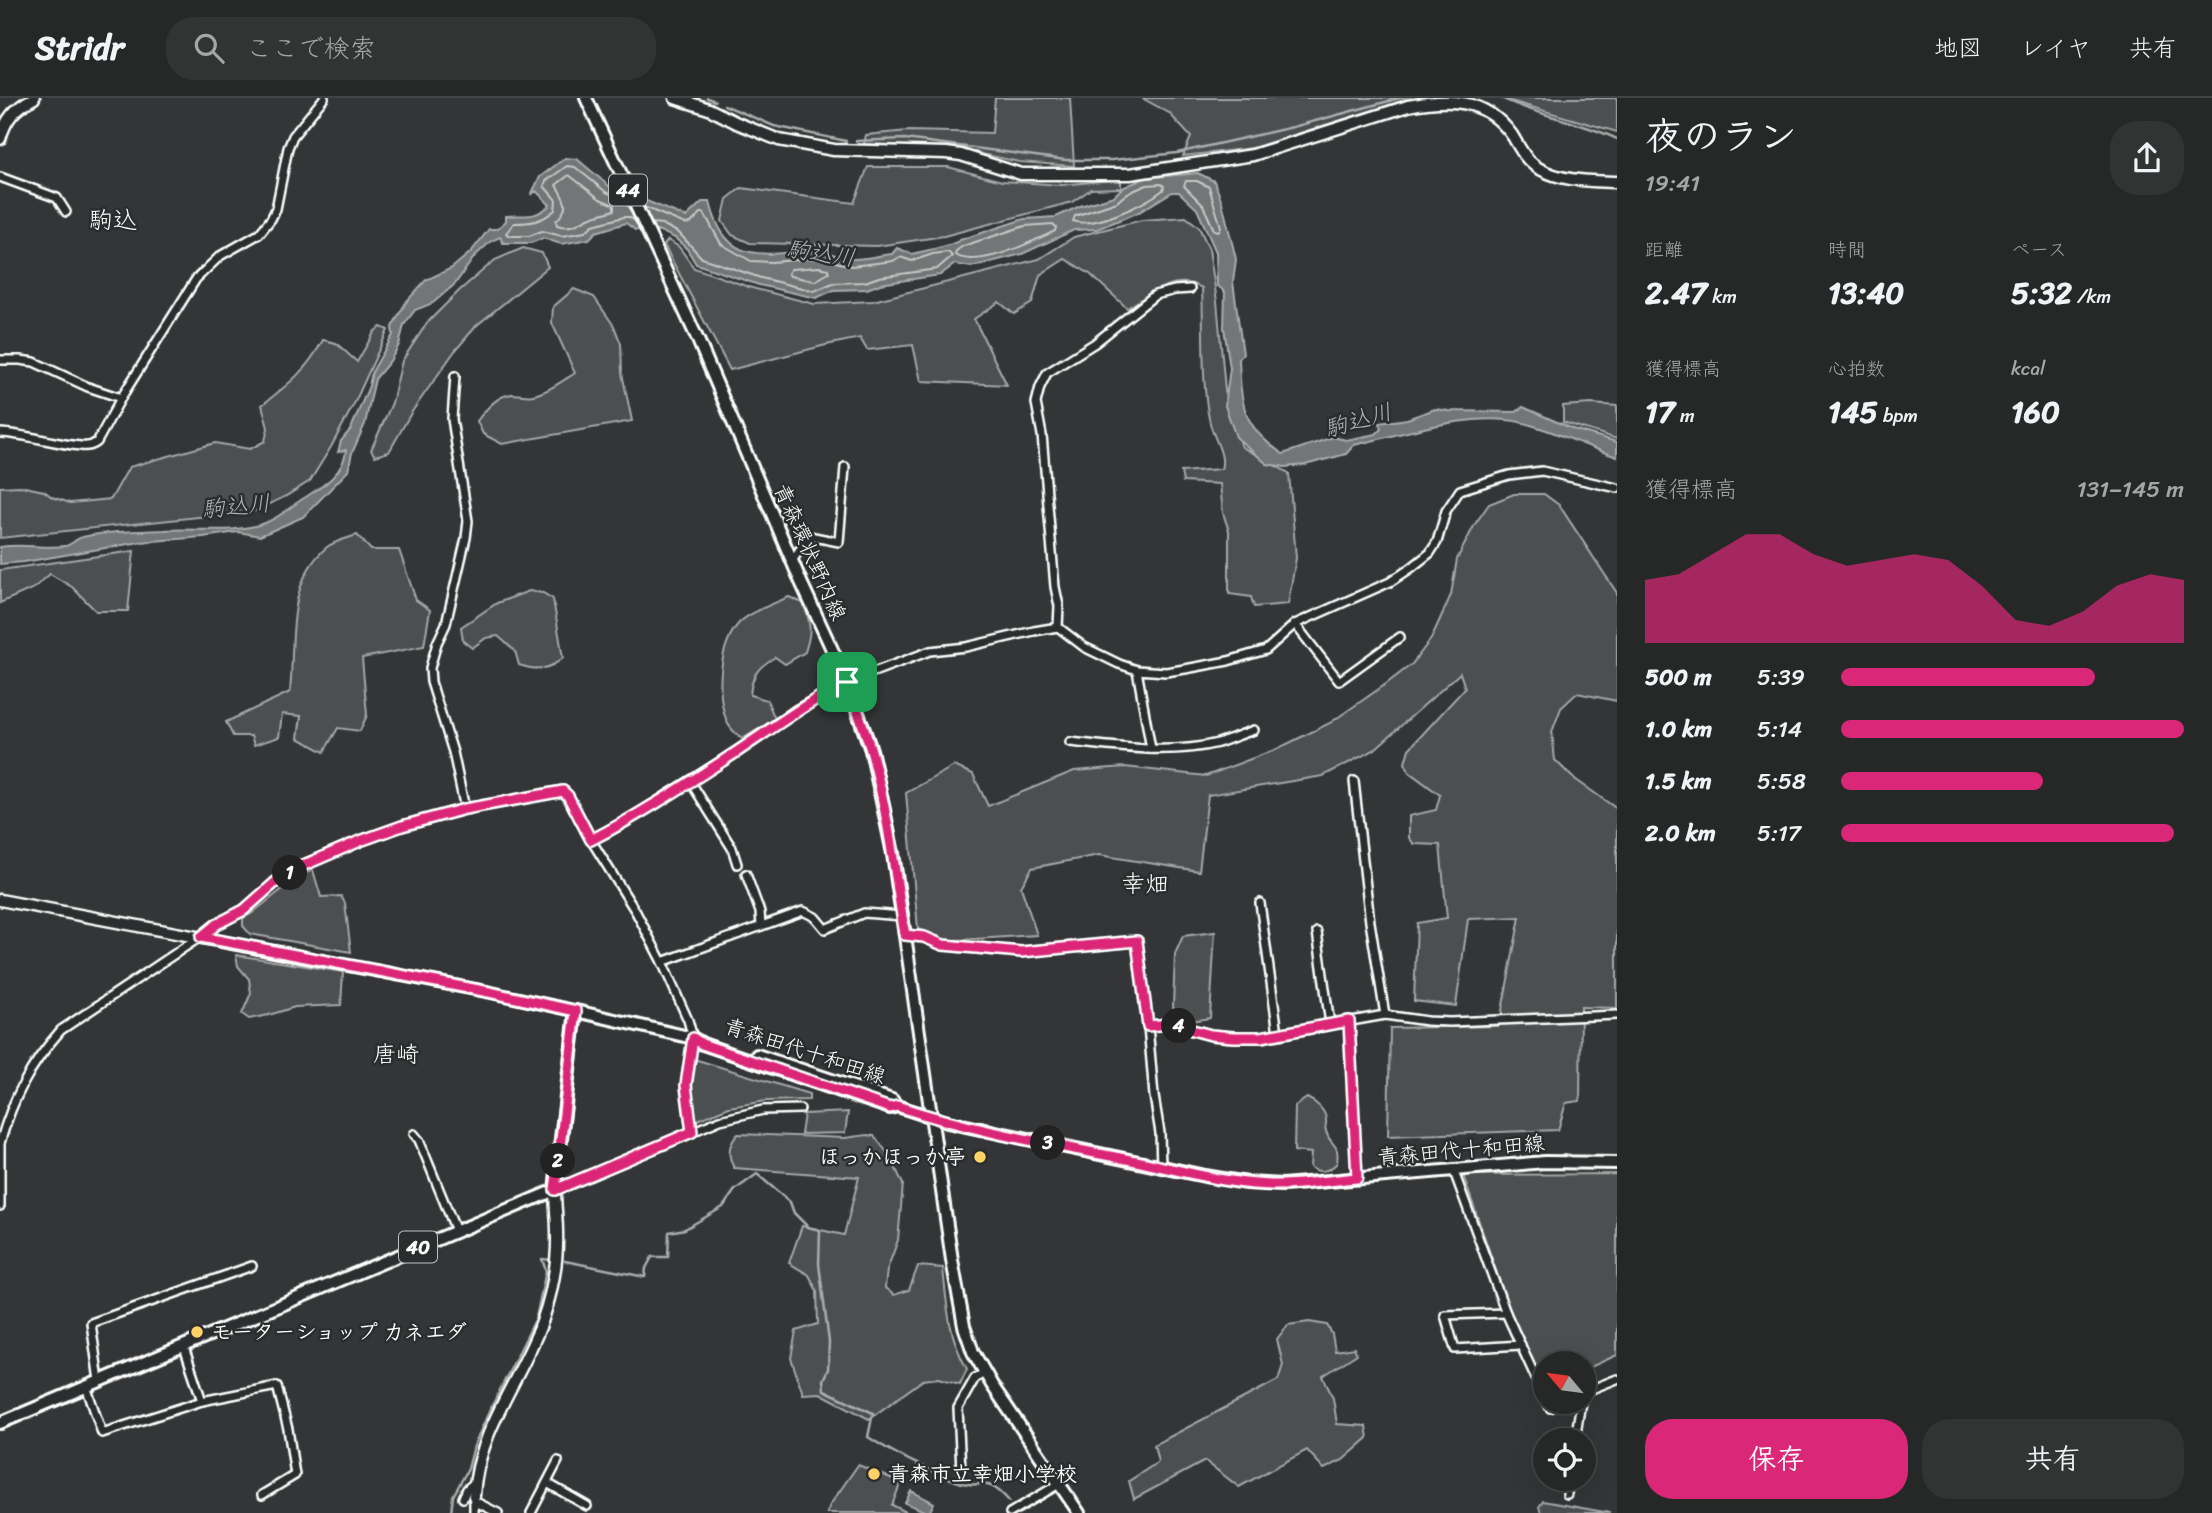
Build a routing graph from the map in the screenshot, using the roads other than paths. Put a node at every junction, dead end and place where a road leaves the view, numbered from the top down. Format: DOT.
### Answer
graph roads {
  1 [pos="34,98"];
  2 [pos="324,98"];
  3 [pos="586,98"];
  4 [pos="675,98"];
  5 [pos="0,139"];
  6 [pos="0,177"];
  7 [pos="1617,182"];
  8 [pos="66,212"];
  9 [pos="1190,289"];
  10 [pos="0,360"];
  11 [pos="455,376"];
  12 [pos="121,398"];
  13 [pos="0,433"];
  14 [pos="845,467"];
  15 [pos="1617,488"];
  16 [pos="792,561"];
  17 [pos="1295,624"];
  18 [pos="1058,627"];
  19 [pos="1400,637"];
  20 [pos="1136,670"];
  21 [pos="847,682"];
  22 [pos="1254,730"];
  23 [pos="1070,742"];
  24 [pos="1150,749"];
  25 [pos="690,781"];
  26 [pos="1354,781"];
  27 [pos="465,809"];
  28 [pos="591,840"];
  29 [pos="737,864"];
  30 [pos="746,874"];
  31 [pos="0,900"];
  32 [pos="1260,903"];
  33 [pos="902,916"];
  34 [pos="761,926"];
  35 [pos="1317,932"];
  36 [pos="905,935"];
  37 [pos="201,937"];
  38 [pos="662,962"];
  39 [pos="576,1011"];
  40 [pos="1385,1015"];
  41 [pos="1617,1015"];
  42 [pos="1349,1021"];
  43 [pos="1331,1024"];
  44 [pos="1148,1026"];
  45 [pos="1279,1033"];
  46 [pos="695,1039"];
  47 [pos="800,1109"];
  48 [pos="932,1117"];
  49 [pos="692,1132"];
  50 [pos="414,1134"];
  51 [pos="0,1143"];
  52 [pos="1617,1163"];
  53 [pos="1161,1167"];
  54 [pos="1453,1169"];
  55 [pos="1357,1178"];
  56 [pos="555,1190"];
  57 [pos="0,1206"];
  58 [pos="456,1231"];
  59 [pos="252,1266"];
  60 [pos="1506,1313"];
  61 [pos="1521,1345"];
  62 [pos="184,1347"];
  63 [pos="1533,1371"];
  64 [pos="985,1373"];
  65 [pos="1617,1379"];
  66 [pos="99,1381"];
  67 [pos="86,1386"];
  68 [pos="1596,1387"];
  69 [pos="202,1401"];
  70 [pos="0,1423"];
  71 [pos="558,1461"];
  72 [pos="961,1470"];
  73 [pos="547,1483"];
  74 [pos="1059,1484"];
  75 [pos="1567,1491"];
  76 [pos="1567,1494"];
  77 [pos="262,1495"];
  78 [pos="470,1498"];
  79 [pos="586,1506"];
  80 [pos="474,1513"];
  81 [pos="498,1513"];
  82 [pos="531,1513"];
  83 [pos="1011,1513"];
  84 [pos="1079,1513"];
  1 -- 5 [label="street"];
  2 -- 12 [label="street"];
  3 -- 16 [label="main road, 青森環状野内線 / 44"];
  4 -- 7 [label="street"];
  6 -- 8 [label="street"];
  9 -- 18 [label="street"];
  10 -- 12 [label="street"];
  11 -- 27 [label="street"];
  12 -- 13 [label="street"];
  14 -- 16 [label="street"];
  15 -- 17 [label="street"];
  16 -- 21 [label="main road, 青森環状野内線 / 44"];
  17 -- 19 [label="street"];
  17 -- 20 [label="street"];
  18 -- 20 [label="street"];
  18 -- 21 [label="street"];
  20 -- 24 [label="street"];
  21 -- 25 [label="street"];
  21 -- 33 [label="main road, 青森環状野内線 / 44"];
  22 -- 24 [label="street"];
  23 -- 24 [label="street"];
  25 -- 28 [label="street"];
  25 -- 29 [label="street"];
  26 -- 40 [label="street"];
  27 -- 28 [label="street"];
  27 -- 37 [label="street"];
  28 -- 38 [label="street"];
  30 -- 34 [label="street"];
  31 -- 37 [label="street"];
  32 -- 45 [label="street"];
  33 -- 34 [label="street"];
  33 -- 36 [label="main road, 青森環状野内線 / 44"];
  34 -- 38 [label="street"];
  35 -- 43 [label="street"];
  36 -- 44 [label="street"];
  36 -- 48 [label="main road, 青森環状野内線 / 44"];
  37 -- 39 [label="street"];
  37 -- 51 [label="street"];
  38 -- 46 [label="street"];
  39 -- 46 [label="main road, 青森田代十和田線"];
  39 -- 56 [label="main road"];
  40 -- 41 [label="street"];
  40 -- 42 [label="street"];
  42 -- 43 [label="street"];
  42 -- 55 [label="street"];
  43 -- 45 [label="street"];
  44 -- 45 [label="street"];
  44 -- 53 [label="street"];
  46 -- 48 [label="main road, 青森田代十和田線"];
  46 -- 49 [label="street"];
  47 -- 49 [label="street"];
  48 -- 53 [label="main road, 青森田代十和田線"];
  48 -- 64 [label="main road, 青森環状野内線 / 44"];
  49 -- 56 [label="street"];
  50 -- 58 [label="street"];
  51 -- 57 [label="street"];
  52 -- 54 [label="main road, 青森田代十和田線"];
  53 -- 55 [label="main road, 青森田代十和田線"];
  54 -- 55 [label="main road, 青森田代十和田線"];
  54 -- 60 [label="street"];
  56 -- 58 [label="main road, 40"];
  56 -- 78 [label="street"];
  58 -- 62 [label="main road, 40"];
  59 -- 66 [label="street"];
  60 -- 61 [label="street"];
  60 -- 61 [label="street"];
  61 -- 63 [label="street"];
  62 -- 66 [label="main road, 40"];
  62 -- 69 [label="street"];
  64 -- 72 [label="street"];
  64 -- 74 [label="main road, 青森環状野内線 / 44"];
  65 -- 68 [label="street"];
  66 -- 67 [label="main road, 40"];
  67 -- 69 [label="street"];
  67 -- 70 [label="main road, 40"];
  69 -- 77 [label="street"];
  71 -- 73 [label="street"];
  73 -- 79 [label="street"];
  73 -- 82 [label="street"];
  74 -- 83 [label="street"];
  74 -- 84 [label="main road, 青森環状野内線 / 44"];
  75 -- 76 [label="street"];
  78 -- 80 [label="street"];
  78 -- 81 [label="street"];
}
